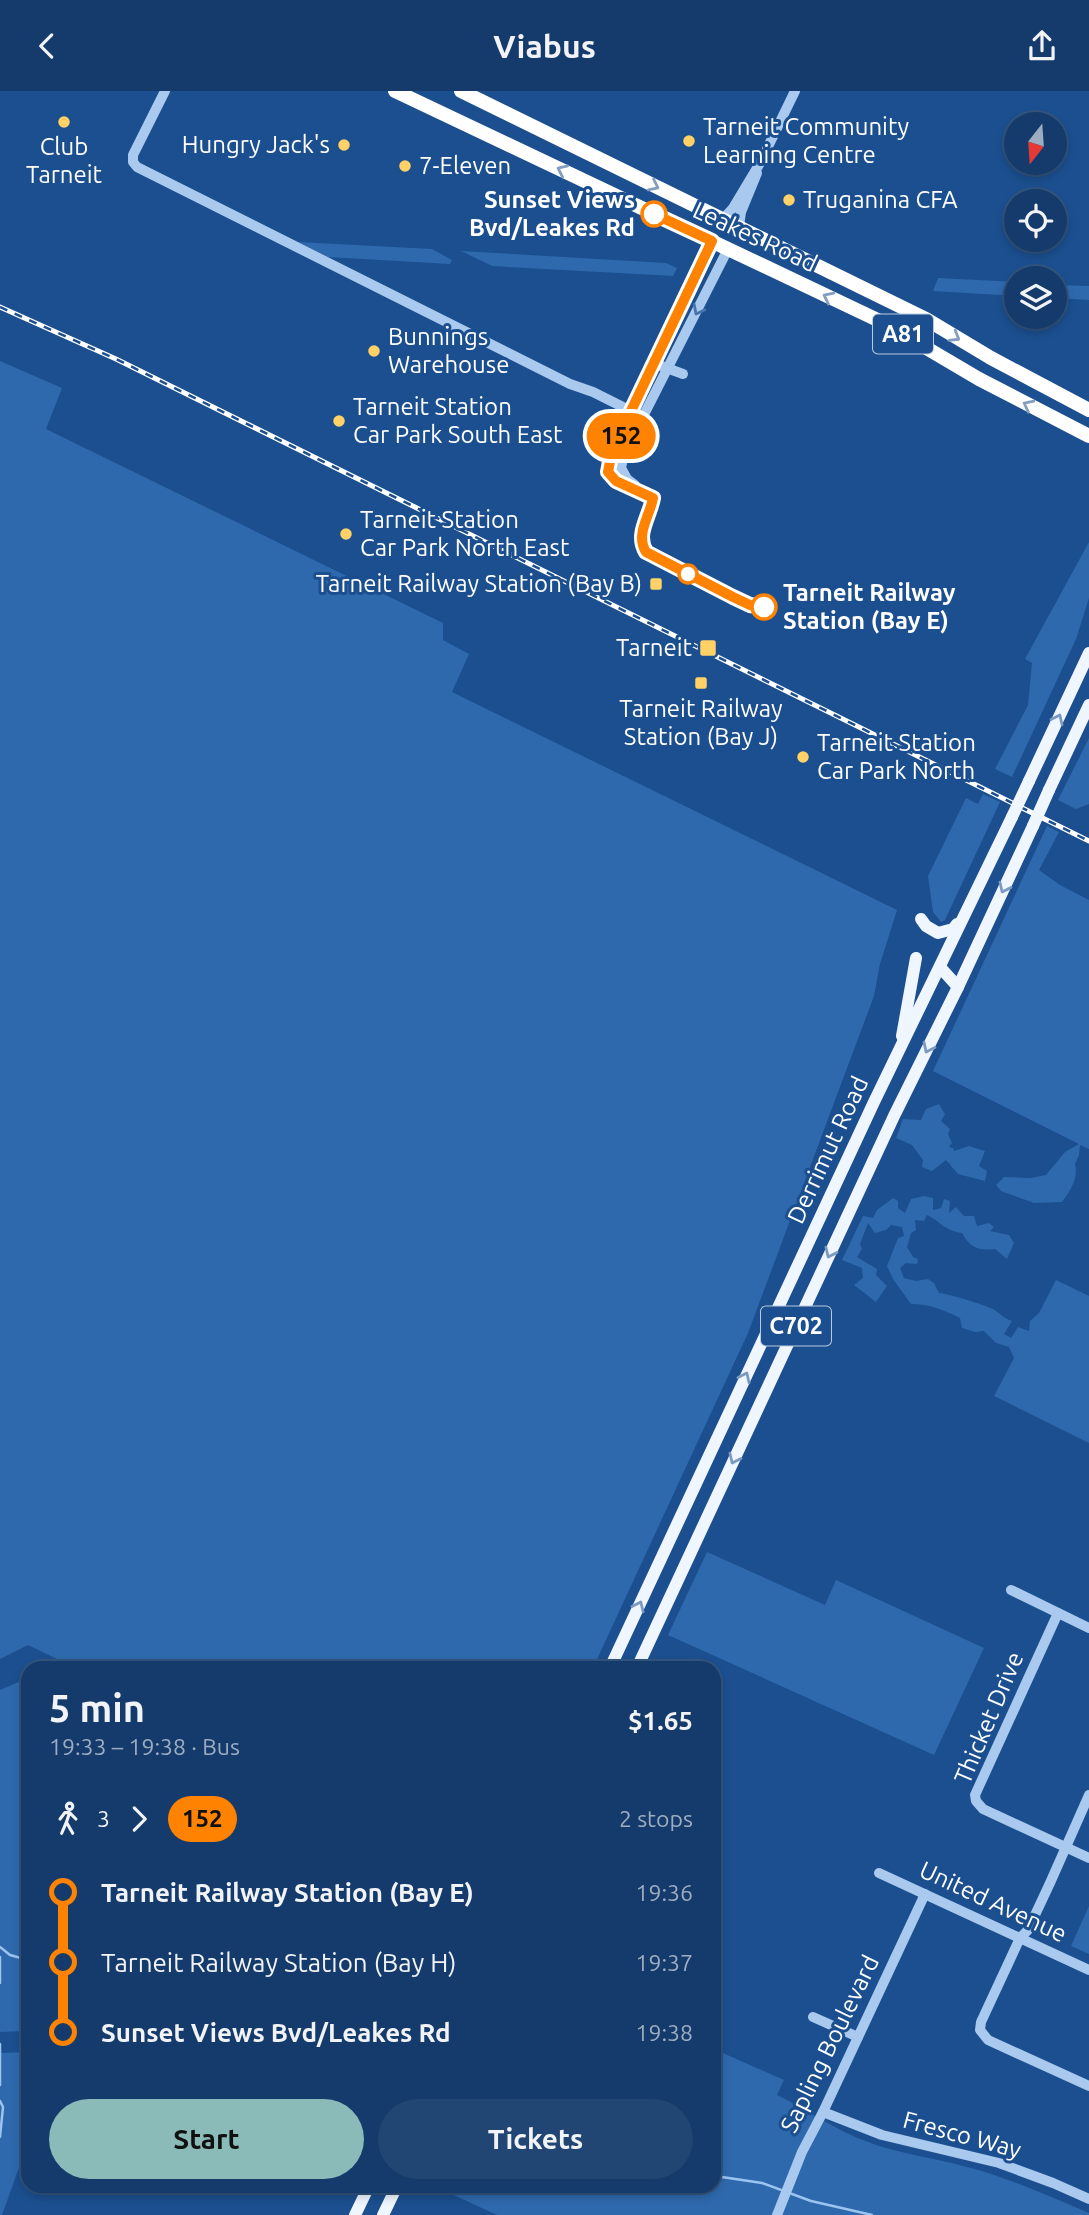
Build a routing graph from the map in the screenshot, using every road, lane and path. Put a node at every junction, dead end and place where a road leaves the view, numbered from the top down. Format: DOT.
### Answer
graph roads {
  1 [pos="165,91"];
  2 [pos="395,91"];
  3 [pos="461,91"];
  4 [pos="795,91"];
  5 [pos="760,163"];
  6 [pos="723,219"];
  7 [pos="738,227"];
  8 [pos="712,241"];
  9 [pos="728,249"];
  10 [pos="653,363"];
  11 [pos="669,367"];
  12 [pos="683,374"];
  13 [pos="1089,410"];
  14 [pos="631,411"];
  15 [pos="641,416"];
  16 [pos="1089,436"];
  17 [pos="1089,653"];
  18 [pos="1089,705"];
  19 [pos="963,916"];
  20 [pos="921,919"];
  21 [pos="916,958"];
  22 [pos="937,973"];
  23 [pos="958,987"];
  24 [pos="901,1047"];
  25 [pos="1011,1590"];
  26 [pos="1058,1613"];
  27 [pos="1089,1628"];
  28 [pos="613,1661"];
  29 [pos="640,1661"];
  30 [pos="1089,1795"];
  31 [pos="1065,1847"];
  32 [pos="1089,1858"];
  33 [pos="879,1873"];
  34 [pos="925,1894"];
  35 [pos="1020,1938"];
  36 [pos="1089,1970"];
  37 [pos="813,2017"];
  38 [pos="858,2037"];
  39 [pos="1089,2086"];
  40 [pos="823,2112"];
  41 [pos="366,2193"];
  42 [pos="394,2193"];
  43 [pos="1089,2199"];
  44 [pos="355,2215"];
  45 [pos="383,2215"];
  46 [pos="777,2215"];
  1 -- 14 [label="street"];
  8 -- 2 [label="highway, Leakes Road / A81, one-way"];
  3 -- 6 [label="highway, Leakes Road / A81, one-way"];
  4 -- 5 [label="street"];
  5 -- 6 [label="street"];
  5 -- 7 [label="street"];
  6 -- 7 [label="highway, Leakes Road / A81"];
  6 -- 8 [label="highway"];
  7 -- 9 [label="highway"];
  7 -- 13 [label="highway, Leakes Road / A81, one-way"];
  8 -- 9 [label="highway, Leakes Road / A81"];
  8 -- 10 [label="street"];
  9 -- 11 [label="street, one-way"];
  16 -- 9 [label="highway, Leakes Road / A81, one-way"];
  10 -- 11 [label="street"];
  10 -- 14 [label="street"];
  11 -- 12 [label="street"];
  11 -- 15 [label="street"];
  14 -- 15 [label="street"];
  14 -- 15 [label="street"];
  19 -- 17 [label="main road, Derrimut Road / C702, one-way, bridge"];
  18 -- 23 [label="main road, Derrimut Road / C702, one-way, bridge"];
  19 -- 20 [label="main road"];
  19 -- 22 [label="main road, Derrimut Road / C702"];
  21 -- 24 [label="main road"];
  22 -- 23 [label="main road"];
  22 -- 24 [label="main road, Derrimut Road / C702"];
  23 -- 29 [label="main road, Derrimut Road / C702, one-way"];
  28 -- 24 [label="main road, Derrimut Road / C702, one-way"];
  25 -- 26 [label="street"];
  26 -- 27 [label="street"];
  26 -- 31 [label="street, Thicket Drive"];
  30 -- 31 [label="street"];
  31 -- 32 [label="street, Thicket Drive"];
  31 -- 35 [label="street"];
  33 -- 34 [label="street, United Avenue"];
  34 -- 35 [label="street, United Avenue"];
  34 -- 38 [label="street, Sapling Boulevard"];
  35 -- 36 [label="street, United Avenue"];
  35 -- 39 [label="street"];
  37 -- 38 [label="street"];
  38 -- 40 [label="street, Sapling Boulevard"];
  40 -- 43 [label="street, Fresco Way"];
  40 -- 46 [label="street, Sapling Boulevard"];
  41 -- 44 [label="main road"];
  42 -- 45 [label="main road"];
}
